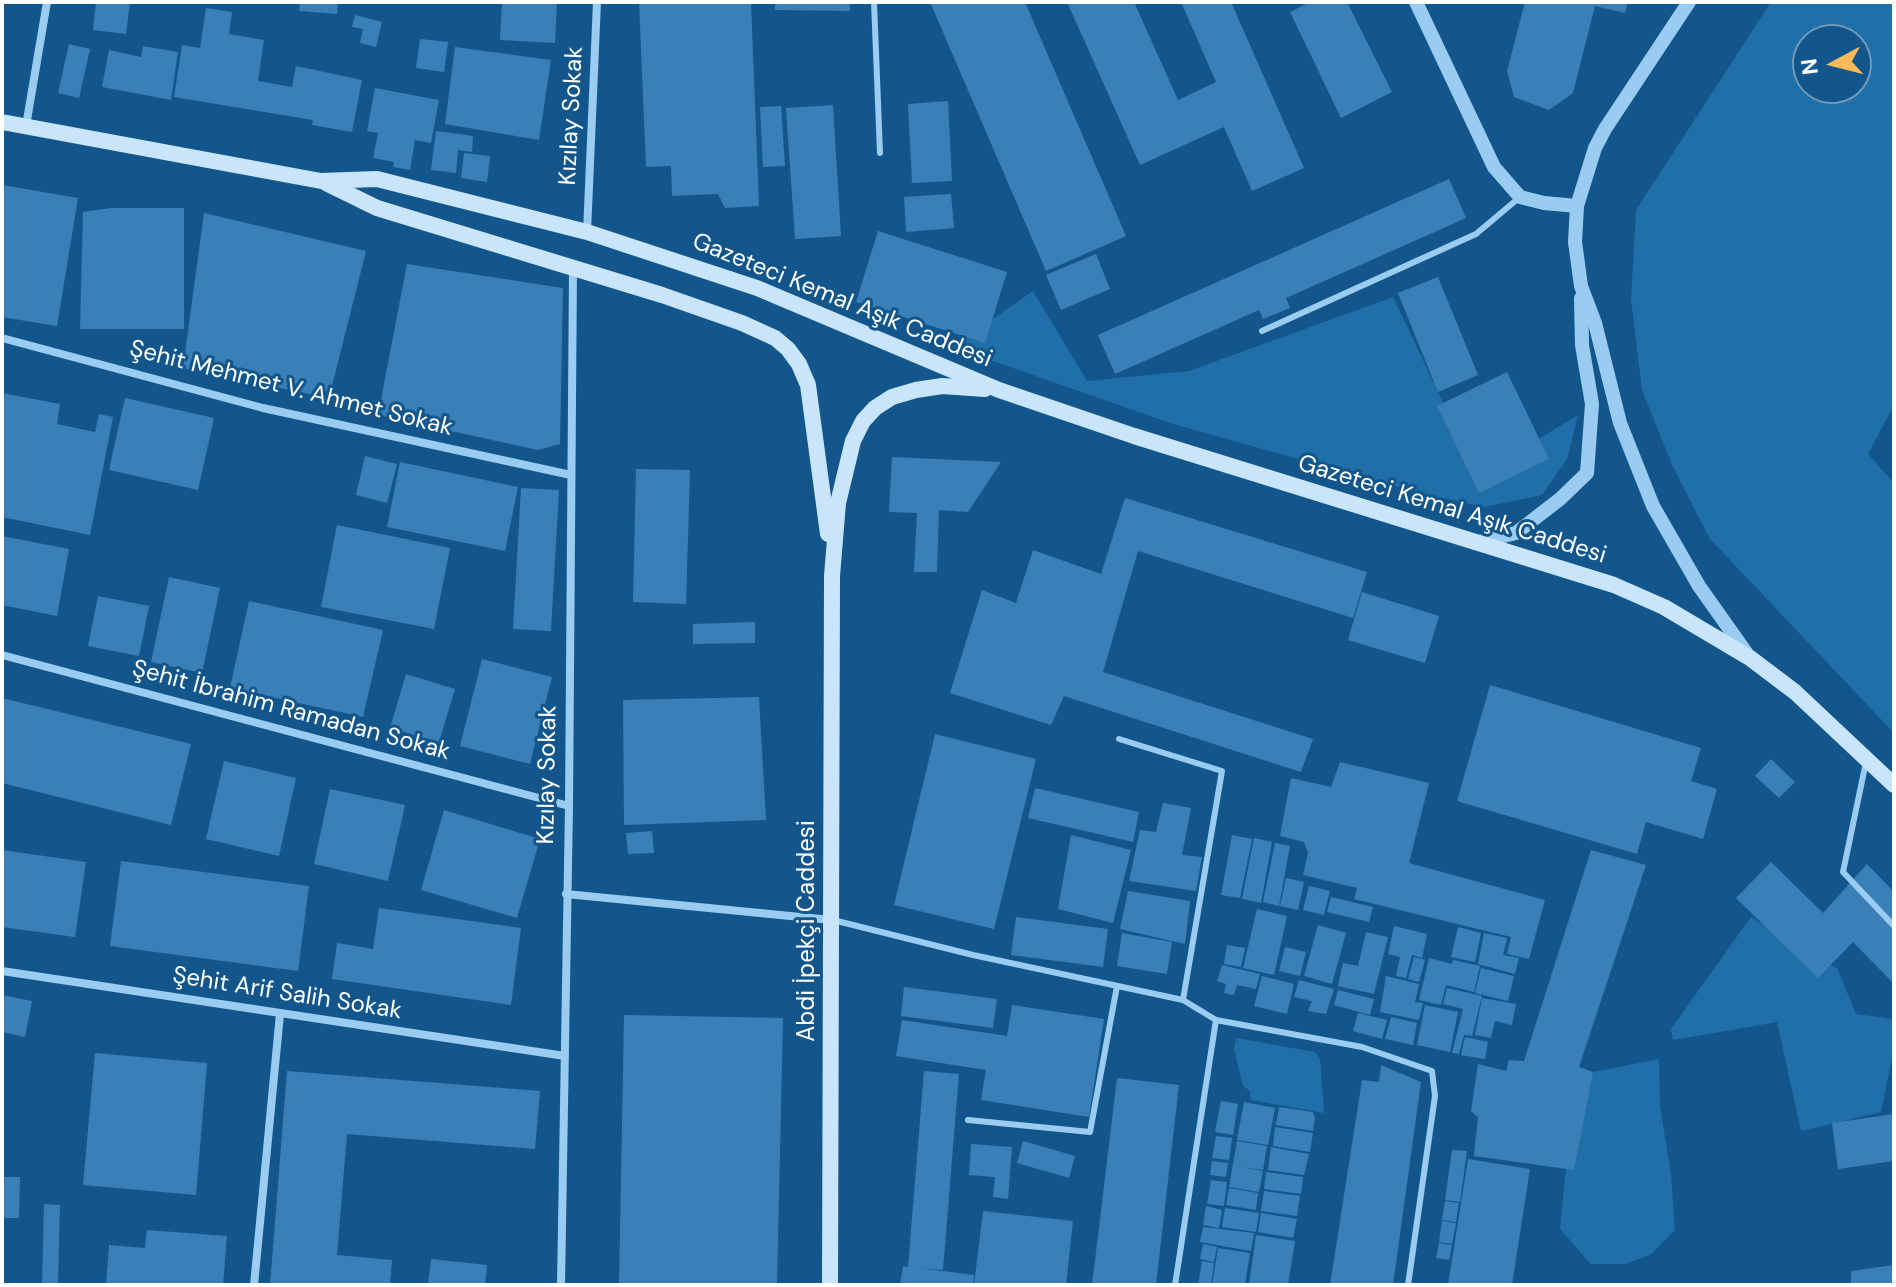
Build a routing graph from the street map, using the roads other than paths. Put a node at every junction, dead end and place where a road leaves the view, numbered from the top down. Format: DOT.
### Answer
graph roads {
  1 [pos="47,2"];
  2 [pos="597,2"];
  3 [pos="874,2"];
  4 [pos="1416,2"];
  5 [pos="1689,2"];
  6 [pos="2,122"];
  7 [pos="26,127"];
  8 [pos="880,153"];
  9 [pos="321,181"];
  10 [pos="1520,197"];
  11 [pos="1577,206"];
  12 [pos="587,232"];
  13 [pos="573,266"];
  14 [pos="1581,286"];
  15 [pos="1262,331"];
  16 [pos="2,338"];
  17 [pos="999,390"];
  18 [pos="571,475"];
  19 [pos="1473,544"];
  20 [pos="832,576"];
  21 [pos="2,655"];
  22 [pos="1750,658"];
  23 [pos="1119,739"];
  24 [pos="1867,758"];
  25 [pos="1894,785"];
  26 [pos="569,806"];
  27 [pos="566,894"];
  28 [pos="832,920"];
  29 [pos="1894,926"];
  30 [pos="2,971"];
  31 [pos="1117,986"];
  32 [pos="1183,1000"];
  33 [pos="280,1014"];
  34 [pos="1216,1020"];
  35 [pos="565,1056"];
  36 [pos="968,1120"];
  37 [pos="254,1285"];
  38 [pos="561,1285"];
  39 [pos="830,1285"];
  40 [pos="1175,1285"];
  41 [pos="1408,1285"];
  1 -- 7 [label="street"];
  2 -- 12 [label="street, Kızılay Sokak"];
  3 -- 8 [label="lane"];
  4 -- 10 [label="street"];
  5 -- 11 [label="street"];
  6 -- 7 [label="main road"];
  7 -- 9 [label="main road"];
  9 -- 12 [label="main road, Gazeteci Kemal Aşık Caddesi"];
  9 -- 13 [label="main road"];
  10 -- 11 [label="street"];
  10 -- 15 [label="lane"];
  11 -- 14 [label="street"];
  12 -- 17 [label="main road, Gazeteci Kemal Aşık Caddesi"];
  13 -- 18 [label="street, Kızılay Sokak"];
  13 -- 20 [label="main road, Abdi İpekçi Caddesi"];
  14 -- 19 [label="street"];
  14 -- 22 [label="street"];
  16 -- 18 [label="street, Şehit Mehmet V. Ahmet Sokak"];
  17 -- 19 [label="main road, Gazeteci Kemal Aşık Caddesi"];
  17 -- 20 [label="main road, Abdi İpekçi Caddesi"];
  18 -- 26 [label="street, Kızılay Sokak"];
  19 -- 22 [label="main road, Gazeteci Kemal Aşık Caddesi"];
  20 -- 28 [label="main road, Abdi İpekçi Caddesi"];
  21 -- 26 [label="street, Şehit İbrahim Ramadan Sokak"];
  22 -- 24 [label="main road, Gazeteci Kemal Aşık Caddesi"];
  23 -- 32 [label="lane"];
  24 -- 25 [label="main road, Gazeteci Kemal Aşık Caddesi"];
  24 -- 29 [label="lane"];
  26 -- 27 [label="street, Kızılay Sokak"];
  27 -- 28 [label="street"];
  27 -- 35 [label="street, Kızılay Sokak"];
  28 -- 31 [label="lane"];
  28 -- 39 [label="main road, Abdi İpekçi Caddesi"];
  30 -- 33 [label="street, Şehit Arif Salih Sokak"];
  31 -- 32 [label="lane"];
  31 -- 36 [label="lane"];
  32 -- 34 [label="lane"];
  33 -- 35 [label="street, Şehit Arif Salih Sokak"];
  33 -- 37 [label="street"];
  34 -- 40 [label="lane"];
  34 -- 41 [label="lane"];
  35 -- 38 [label="street, Kızılay Sokak"];
}
